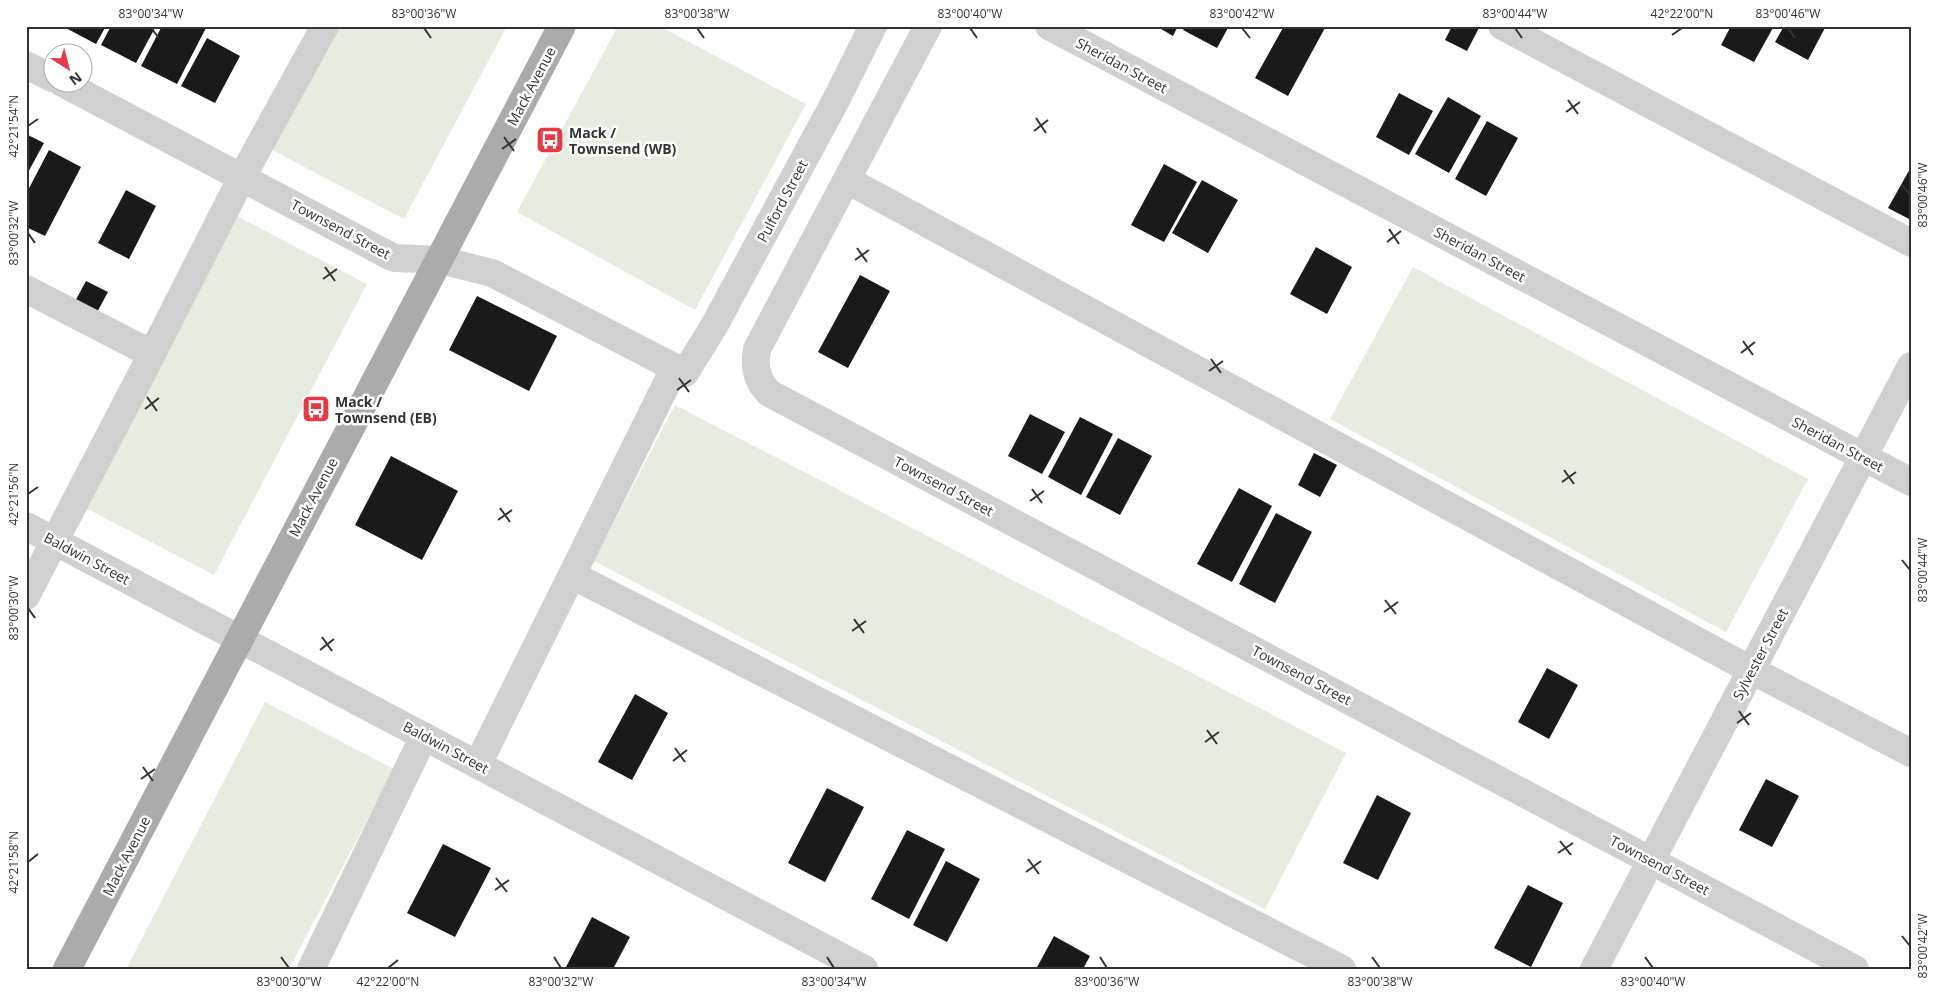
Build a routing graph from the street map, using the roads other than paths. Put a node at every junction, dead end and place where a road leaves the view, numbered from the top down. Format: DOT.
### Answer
graph roads {
  1 [pos="325,26"];
  2 [pos="562,26"];
  3 [pos="873,26"];
  4 [pos="928,26"];
  5 [pos="1049,26"];
  6 [pos="1502,26"];
  7 [pos="26,65"];
  8 [pos="42,73"];
  9 [pos="80,92"];
  10 [pos="242,177"];
  11 [pos="846,180"];
  12 [pos="1911,243"];
  13 [pos="440,260"];
  14 [pos="26,290"];
  15 [pos="152,354"];
  16 [pos="1911,366"];
  17 [pos="680,370"];
  18 [pos="1863,457"];
  19 [pos="1911,482"];
  20 [pos="26,526"];
  21 [pos="55,541"];
  22 [pos="572,575"];
  23 [pos="26,596"];
  24 [pos="239,637"];
  25 [pos="1751,670"];
  26 [pos="424,736"];
  27 [pos="1911,753"];
  28 [pos="478,764"];
  29 [pos="1651,861"];
  30 [pos="67,969"];
  31 [pos="311,969"];
  32 [pos="864,969"];
  33 [pos="1342,969"];
  34 [pos="1594,969"];
  35 [pos="1855,969"];
  1 -- 10 [label="street"];
  2 -- 13 [label="main road, Mack Avenue"];
  3 -- 17 [label="street, Pulford Street"];
  4 -- 11 [label="street"];
  5 -- 18 [label="street, Sheridan Street"];
  6 -- 12 [label="street"];
  7 -- 8 [label="street"];
  9 -- 10 [label="street, Townsend Street"];
  10 -- 13 [label="street, Townsend Street"];
  10 -- 15 [label="street"];
  11 -- 25 [label="street"];
  11 -- 29 [label="street, Townsend Street"];
  13 -- 17 [label="street, Townsend Street"];
  13 -- 24 [label="main road, Mack Avenue"];
  14 -- 15 [label="street"];
  15 -- 21 [label="street"];
  16 -- 18 [label="street, Sylvester Street"];
  17 -- 22 [label="street, Pulford Street"];
  18 -- 19 [label="street, Sheridan Street"];
  18 -- 25 [label="street, Sylvester Street"];
  20 -- 21 [label="street, Baldwin Street"];
  21 -- 23 [label="street"];
  21 -- 24 [label="street, Baldwin Street"];
  22 -- 28 [label="street, Pulford Street"];
  22 -- 33 [label="street"];
  24 -- 26 [label="street, Baldwin Street"];
  24 -- 30 [label="main road, Mack Avenue"];
  25 -- 27 [label="street"];
  25 -- 29 [label="street, Sylvester Street"];
  26 -- 28 [label="street, Baldwin Street"];
  26 -- 31 [label="street"];
  28 -- 32 [label="street, Baldwin Street"];
  29 -- 34 [label="street, Sylvester Street"];
  29 -- 35 [label="street, Townsend Street"];
}
